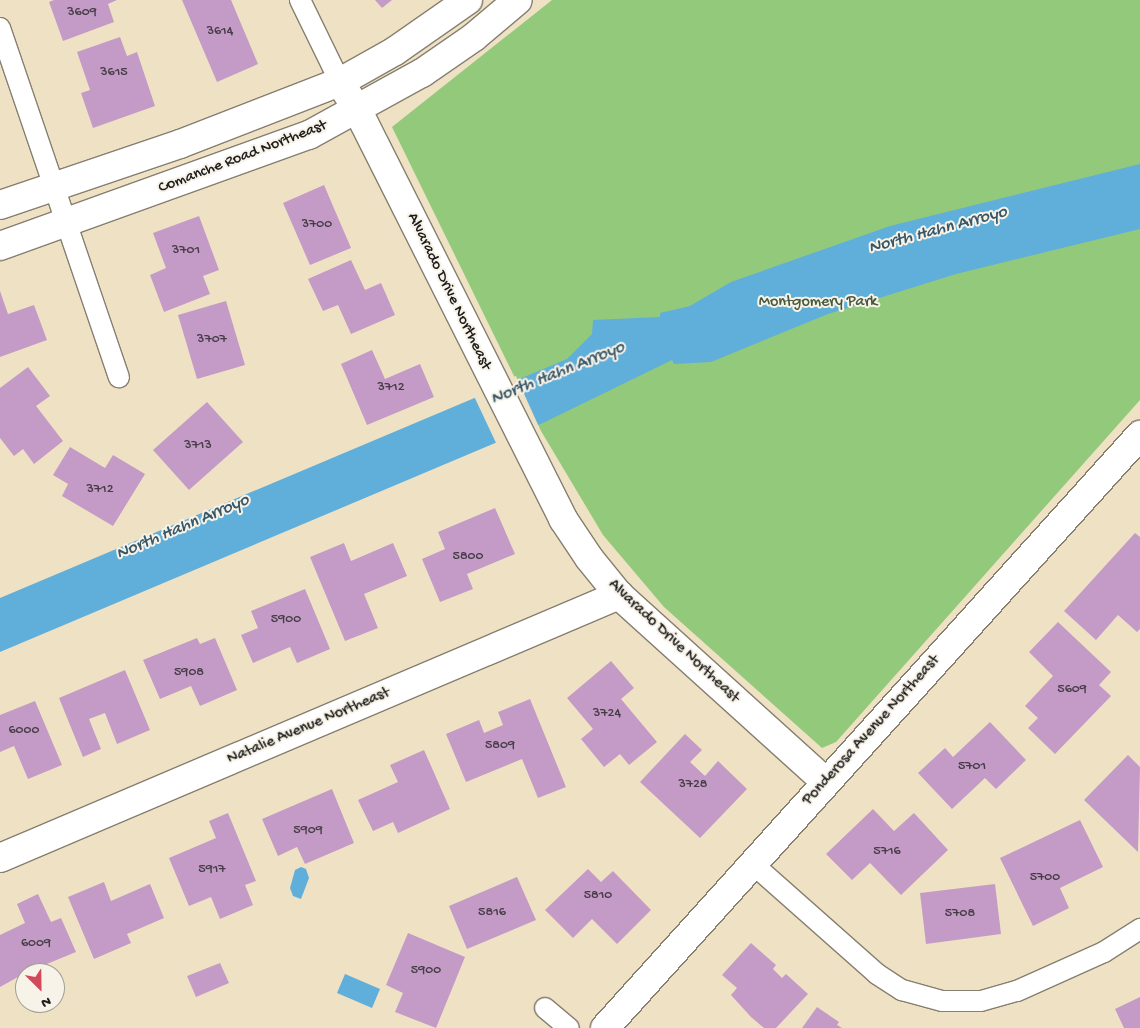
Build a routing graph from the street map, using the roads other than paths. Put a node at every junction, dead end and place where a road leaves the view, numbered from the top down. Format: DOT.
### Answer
graph roads {
  1 [pos="300,0"];
  2 [pos="468,0"];
  3 [pos="518,0"];
  4 [pos="0,28"];
  5 [pos="340,82"];
  6 [pos="358,110"];
  7 [pos="55,186"];
  8 [pos="0,205"];
  9 [pos="68,222"];
  10 [pos="0,246"];
  11 [pos="119,377"];
  12 [pos="1140,435"];
  13 [pos="619,595"];
  14 [pos="826,782"];
  15 [pos="0,858"];
  16 [pos="754,865"];
  17 [pos="1140,929"];
  18 [pos="545,1008"];
  19 [pos="569,1028"];
  20 [pos="604,1028"];
  1 -- 5 [label="street, Alvarado Drive Northeast"];
  2 -- 5 [label="street"];
  3 -- 6 [label="street, Comanche Road Northeast"];
  4 -- 7 [label="street"];
  5 -- 6 [label="street, Alvarado Drive Northeast"];
  5 -- 7 [label="street"];
  6 -- 9 [label="street, Comanche Road Northeast"];
  6 -- 13 [label="street, Alvarado Drive Northeast"];
  7 -- 8 [label="street"];
  7 -- 9 [label="street"];
  9 -- 10 [label="street, Comanche Road Northeast"];
  9 -- 11 [label="street"];
  12 -- 14 [label="street, Ponderosa Avenue Northeast"];
  13 -- 14 [label="street, Alvarado Drive Northeast"];
  13 -- 15 [label="street, Natalie Avenue Northeast"];
  14 -- 16 [label="street, Ponderosa Avenue Northeast"];
  16 -- 17 [label="street"];
  16 -- 20 [label="street, Ponderosa Avenue Northeast"];
  18 -- 19 [label="street"];
}
